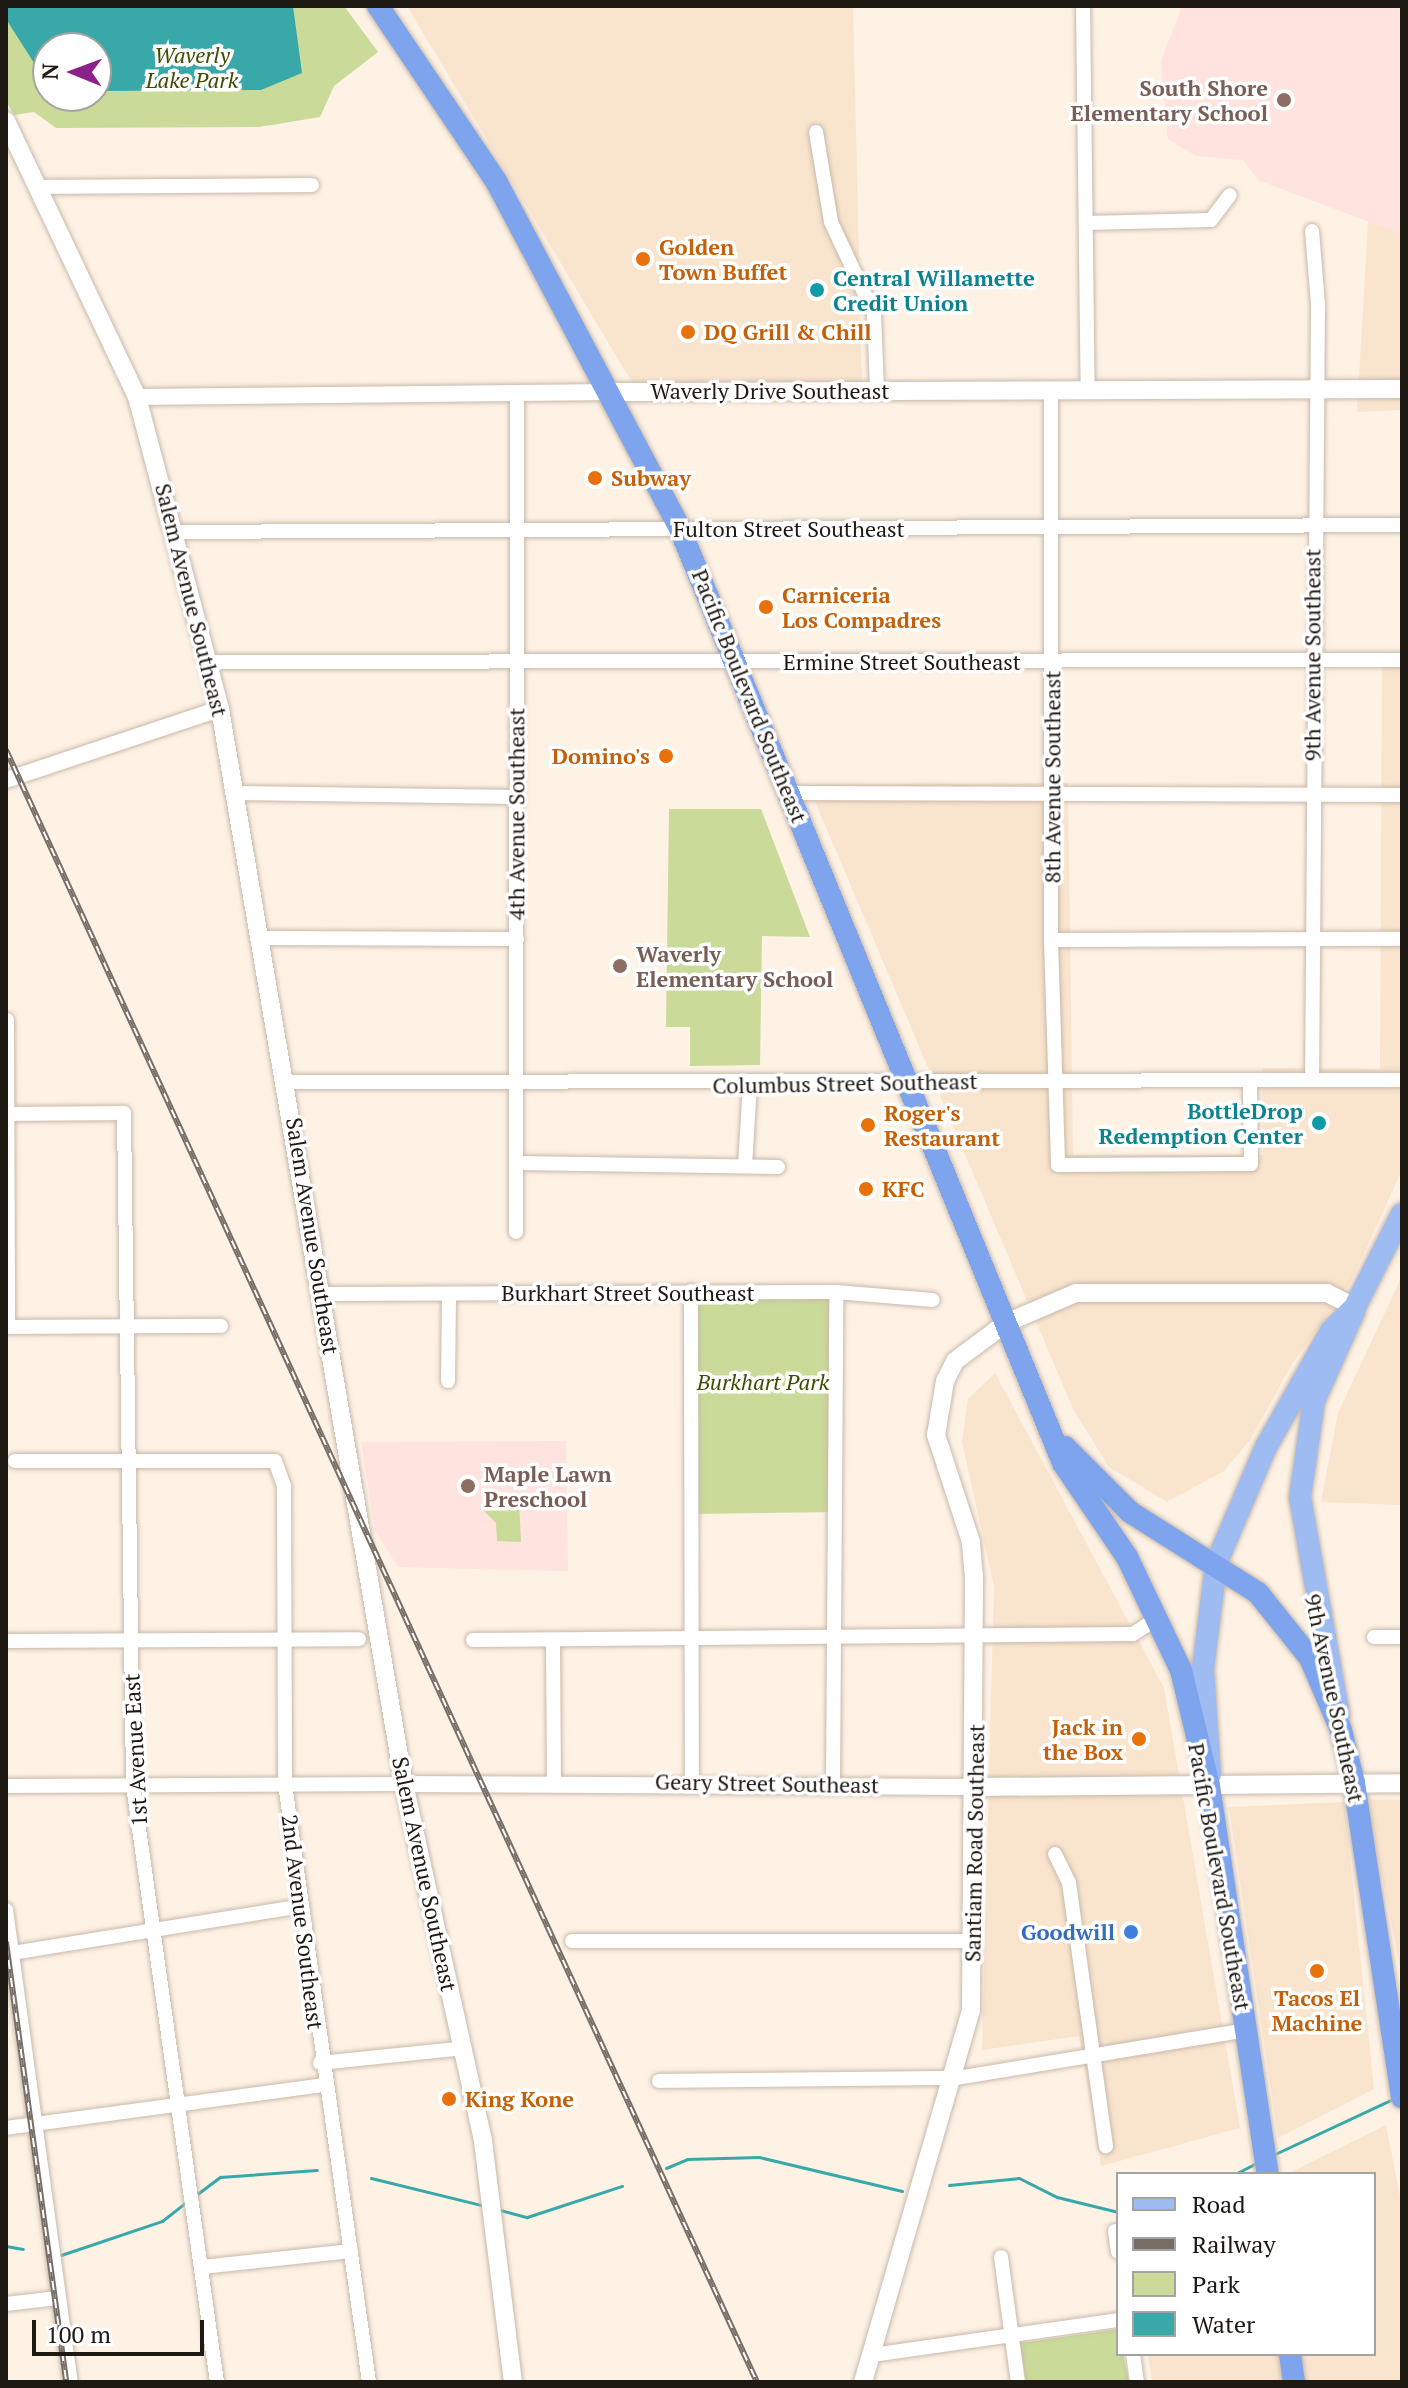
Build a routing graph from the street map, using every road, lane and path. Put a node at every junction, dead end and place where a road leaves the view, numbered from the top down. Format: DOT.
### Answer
graph roads {
  1 [pos="378,6"];
  2 [pos="1083,6"];
  3 [pos="6,121"];
  4 [pos="816,132"];
  5 [pos="312,185"];
  6 [pos="39,187"];
  7 [pos="1230,195"];
  8 [pos="1086,223"];
  9 [pos="1312,231"];
  10 [pos="1402,389"];
  11 [pos="877,390"];
  12 [pos="1051,390"];
  13 [pos="1088,390"];
  14 [pos="1312,390"];
  15 [pos="614,392"];
  16 [pos="517,396"];
  17 [pos="137,397"];
  18 [pos="1402,525"];
  19 [pos="1312,526"];
  20 [pos="517,528"];
  21 [pos="1050,528"];
  22 [pos="680,529"];
  23 [pos="176,532"];
  24 [pos="1312,660"];
  25 [pos="1402,660"];
  26 [pos="1052,661"];
  27 [pos="209,662"];
  28 [pos="738,662"];
  29 [pos="515,664"];
  30 [pos="220,709"];
  31 [pos="6,780"];
  32 [pos="238,793"];
  33 [pos="790,793"];
  34 [pos="1402,795"];
  35 [pos="1312,796"];
  36 [pos="516,797"];
  37 [pos="1054,798"];
  38 [pos="264,938"];
  39 [pos="517,939"];
  40 [pos="1312,939"];
  41 [pos="1402,939"];
  42 [pos="1051,940"];
  43 [pos="7,1020"];
  44 [pos="1312,1080"];
  45 [pos="1402,1080"];
  46 [pos="908,1081"];
  47 [pos="1057,1081"];
  48 [pos="288,1082"];
  49 [pos="517,1084"];
  50 [pos="1250,1084"];
  51 [pos="750,1085"];
  52 [pos="7,1114"];
  53 [pos="518,1163"];
  54 [pos="745,1166"];
  55 [pos="778,1167"];
  56 [pos="1402,1214"];
  57 [pos="516,1232"];
  58 [pos="691,1291"];
  59 [pos="836,1292"];
  60 [pos="323,1294"];
  61 [pos="449,1294"];
  62 [pos="933,1300"];
  63 [pos="1355,1307"];
  64 [pos="1006,1323"];
  65 [pos="221,1326"];
  66 [pos="7,1327"];
  67 [pos="126,1327"];
  68 [pos="448,1381"];
  69 [pos="1047,1424"];
  70 [pos="15,1461"];
  71 [pos="128,1464"];
  72 [pos="1216,1564"];
  73 [pos="1158,1618"];
  74 [pos="976,1636"];
  75 [pos="1374,1637"];
  76 [pos="1402,1637"];
  77 [pos="359,1639"];
  78 [pos="473,1640"];
  79 [pos="691,1640"];
  80 [pos="6,1641"];
  81 [pos="130,1641"];
  82 [pos="553,1641"];
  83 [pos="834,1641"];
  84 [pos="283,1642"];
  85 [pos="1341,1730"];
  86 [pos="692,1780"];
  87 [pos="554,1782"];
  88 [pos="833,1783"];
  89 [pos="1354,1783"];
  90 [pos="1402,1783"];
  91 [pos="285,1784"];
  92 [pos="404,1784"];
  93 [pos="6,1786"];
  94 [pos="133,1786"];
  95 [pos="1209,1786"];
  96 [pos="976,1787"];
  97 [pos="1055,1854"];
  98 [pos="302,1906"];
  99 [pos="6,1910"];
  100 [pos="152,1932"];
  101 [pos="572,1941"];
  102 [pos="973,1941"];
  103 [pos="9,1954"];
  104 [pos="6,1980"];
  105 [pos="1246,2030"];
  106 [pos="464,2048"];
  107 [pos="1092,2053"];
  108 [pos="320,2063"];
  109 [pos="957,2078"];
  110 [pos="659,2081"];
  111 [pos="323,2085"];
  112 [pos="1400,2090"];
  113 [pos="177,2103"];
  114 [pos="31,2124"];
  115 [pos="6,2128"];
  116 [pos="1106,2146"];
  117 [pos="1268,2172"];
  118 [pos="1115,2231"];
  119 [pos="1116,2238"];
  120 [pos="351,2251"];
  121 [pos="1001,2257"];
  122 [pos="202,2267"];
  123 [pos="54,2298"];
  124 [pos="6,2304"];
  125 [pos="1116,2320"];
  126 [pos="1011,2337"];
  127 [pos="872,2355"];
  128 [pos="1133,2356"];
  129 [pos="1290,2356"];
  130 [pos="62,2382"];
  131 [pos="71,2382"];
  132 [pos="217,2382"];
  133 [pos="369,2382"];
  134 [pos="513,2382"];
  135 [pos="863,2382"];
  136 [pos="1018,2382"];
  137 [pos="1137,2382"];
  138 [pos="1294,2382"];
  1 -- 15 [label="highway, Pacific Boulevard Southeast"];
  2 -- 8 [label="street"];
  3 -- 6 [label="main road, Salem Avenue Southeast"];
  4 -- 11 [label="street"];
  5 -- 6 [label="street"];
  6 -- 17 [label="main road, Salem Avenue Southeast"];
  7 -- 8 [label="street"];
  8 -- 13 [label="street"];
  9 -- 14 [label="street, 9th Avenue Southeast"];
  10 -- 14 [label="main road, Waverly Drive Southeast"];
  11 -- 12 [label="main road, Waverly Drive Southeast"];
  11 -- 15 [label="main road, Waverly Drive Southeast"];
  12 -- 13 [label="main road, Waverly Drive Southeast"];
  12 -- 21 [label="street, 8th Avenue Southeast"];
  13 -- 14 [label="main road, Waverly Drive Southeast"];
  14 -- 19 [label="street, 9th Avenue Southeast"];
  15 -- 16 [label="street, Waverly Drive Southeast"];
  15 -- 22 [label="highway, Pacific Boulevard Southeast"];
  16 -- 17 [label="street, Waverly Drive Southeast"];
  16 -- 20 [label="street, 4th Avenue Southeast"];
  17 -- 23 [label="main road, Salem Avenue Southeast"];
  18 -- 19 [label="street, Fulton Street Southeast"];
  19 -- 21 [label="street, Fulton Street Southeast"];
  19 -- 24 [label="street, 9th Avenue Southeast"];
  20 -- 22 [label="street, Fulton Street Southeast"];
  20 -- 23 [label="street, Fulton Street Southeast"];
  20 -- 29 [label="street, 4th Avenue Southeast"];
  21 -- 22 [label="street, Fulton Street Southeast"];
  21 -- 26 [label="street, 8th Avenue Southeast"];
  22 -- 28 [label="highway, Pacific Boulevard Southeast"];
  23 -- 27 [label="main road, Salem Avenue Southeast"];
  24 -- 25 [label="street, Ermine Street Southeast"];
  24 -- 26 [label="street, Ermine Street Southeast"];
  24 -- 35 [label="street, 9th Avenue Southeast"];
  26 -- 28 [label="street, Ermine Street Southeast"];
  26 -- 37 [label="street, 8th Avenue Southeast"];
  27 -- 29 [label="street, Ermine Street Southeast"];
  27 -- 30 [label="main road, Salem Avenue Southeast"];
  28 -- 29 [label="street, Ermine Street Southeast"];
  28 -- 33 [label="highway, Pacific Boulevard Southeast"];
  29 -- 36 [label="street, 4th Avenue Southeast"];
  30 -- 31 [label="street"];
  30 -- 32 [label="main road, Salem Avenue Southeast"];
  32 -- 36 [label="street"];
  32 -- 38 [label="main road, Salem Avenue Southeast"];
  33 -- 37 [label="street"];
  33 -- 46 [label="highway, Pacific Boulevard Southeast"];
  34 -- 35 [label="street"];
  35 -- 37 [label="street"];
  35 -- 40 [label="street, 9th Avenue Southeast"];
  36 -- 39 [label="street, 4th Avenue Southeast"];
  37 -- 42 [label="street, 8th Avenue Southeast"];
  38 -- 39 [label="street"];
  38 -- 48 [label="main road, Salem Avenue Southeast"];
  39 -- 49 [label="street, 4th Avenue Southeast"];
  40 -- 41 [label="street"];
  40 -- 42 [label="street"];
  40 -- 44 [label="street, 9th Avenue Southeast"];
  42 -- 47 [label="street, 8th Avenue Southeast"];
  43 -- 52 [label="street"];
  44 -- 45 [label="street, Columbus Street Southeast"];
  44 -- 50 [label="street, Columbus Street Southeast"];
  46 -- 47 [label="street, Columbus Street Southeast"];
  46 -- 51 [label="street, Columbus Street Southeast"];
  46 -- 64 [label="highway, Pacific Boulevard Southeast"];
  47 -- 50 [label="street, Columbus Street Southeast"];
  47 -- 50 [label="street, 8th Avenue Southeast"];
  48 -- 49 [label="street, Columbus Street Southeast"];
  48 -- 60 [label="main road, Salem Avenue Southeast"];
  49 -- 51 [label="street, Columbus Street Southeast"];
  49 -- 53 [label="street, 4th Avenue Southeast"];
  51 -- 54 [label="street"];
  52 -- 66 [label="street"];
  52 -- 67 [label="street, 1st Avenue East"];
  53 -- 54 [label="street"];
  53 -- 57 [label="street, 4th Avenue Southeast"];
  54 -- 55 [label="street"];
  56 -- 63 [label="main road"];
  58 -- 59 [label="street, Burkhart Street Southeast"];
  58 -- 61 [label="street, Burkhart Street Southeast"];
  58 -- 79 [label="street"];
  59 -- 62 [label="street, Burkhart Street Southeast"];
  59 -- 83 [label="street"];
  60 -- 61 [label="street, Burkhart Street Southeast"];
  60 -- 92 [label="main road, Salem Avenue Southeast"];
  61 -- 68 [label="street"];
  63 -- 64 [label="main road"];
  63 -- 72 [label="main road"];
  63 -- 85 [label="main road, 9th Avenue Southeast"];
  64 -- 69 [label="highway, Pacific Boulevard Southeast"];
  64 -- 74 [label="main road, Santiam Road Southeast"];
  65 -- 67 [label="street"];
  66 -- 67 [label="street"];
  67 -- 71 [label="street, 1st Avenue East"];
  69 -- 72 [label="highway, Pacific Boulevard Southeast"];
  69 -- 73 [label="highway, Pacific Boulevard Southeast"];
  70 -- 71 [label="street"];
  71 -- 81 [label="street, 1st Avenue East"];
  71 -- 84 [label="street, 2nd Avenue Southeast"];
  72 -- 85 [label="highway, Pacific Boulevard Southeast"];
  72 -- 95 [label="main road"];
  73 -- 74 [label="street"];
  73 -- 95 [label="highway, Pacific Boulevard Southeast"];
  74 -- 83 [label="street"];
  74 -- 96 [label="main road, Santiam Road Southeast"];
  75 -- 76 [label="street"];
  77 -- 84 [label="street"];
  78 -- 82 [label="street"];
  79 -- 82 [label="street"];
  79 -- 83 [label="street"];
  79 -- 86 [label="street"];
  80 -- 81 [label="street"];
  81 -- 84 [label="street"];
  81 -- 94 [label="street, 1st Avenue East"];
  82 -- 87 [label="street"];
  83 -- 88 [label="street"];
  84 -- 91 [label="street, 2nd Avenue Southeast"];
  85 -- 89 [label="highway, 9th Avenue Southeast"];
  86 -- 87 [label="street, Geary Street Southeast"];
  86 -- 88 [label="street, Geary Street Southeast"];
  87 -- 92 [label="street, Geary Street Southeast"];
  88 -- 96 [label="street, Geary Street Southeast"];
  89 -- 90 [label="main road, Geary Street Southeast"];
  89 -- 95 [label="main road, Geary Street Southeast"];
  89 -- 112 [label="highway, 9th Avenue Southeast"];
  91 -- 92 [label="street, Geary Street Southeast"];
  91 -- 94 [label="street, Geary Street Southeast"];
  91 -- 98 [label="street, 2nd Avenue Southeast"];
  92 -- 106 [label="main road, Salem Avenue Southeast"];
  93 -- 94 [label="street, Geary Street Southeast"];
  94 -- 100 [label="street, 1st Avenue East"];
  95 -- 96 [label="main road, Geary Street Southeast"];
  95 -- 105 [label="highway, Pacific Boulevard Southeast"];
  96 -- 102 [label="main road, Santiam Road Southeast"];
  97 -- 107 [label="street"];
  98 -- 100 [label="street"];
  98 -- 108 [label="street, 2nd Avenue Southeast"];
  99 -- 103 [label="street"];
  100 -- 103 [label="street"];
  100 -- 113 [label="street, 1st Avenue East"];
  101 -- 102 [label="street"];
  102 -- 109 [label="main road, Santiam Road Southeast"];
  103 -- 114 [label="street"];
  104 -- 114 [label="street"];
  105 -- 107 [label="street"];
  105 -- 117 [label="highway, Pacific Boulevard Southeast"];
  106 -- 108 [label="street"];
  106 -- 134 [label="main road, Salem Avenue Southeast"];
  107 -- 109 [label="street"];
  107 -- 116 [label="street"];
  108 -- 111 [label="street, 2nd Avenue Southeast"];
  109 -- 110 [label="street"];
  109 -- 127 [label="main road, Santiam Road Southeast"];
  111 -- 113 [label="street"];
  111 -- 120 [label="street, 2nd Avenue Southeast"];
  113 -- 114 [label="street"];
  113 -- 122 [label="street, 1st Avenue East"];
  114 -- 115 [label="street"];
  114 -- 123 [label="street"];
  118 -- 119 [label="street"];
  120 -- 122 [label="street"];
  120 -- 133 [label="street, 2nd Avenue Southeast"];
  121 -- 126 [label="street"];
  122 -- 132 [label="street, 1st Avenue East"];
  123 -- 124 [label="street"];
  123 -- 130 [label="street"];
  123 -- 131 [label="street"];
  125 -- 126 [label="street"];
  126 -- 127 [label="street"];
  126 -- 136 [label="street"];
  127 -- 135 [label="main road, Santiam Road Southeast"];
  128 -- 137 [label="street"];
  129 -- 138 [label="highway"];
}
